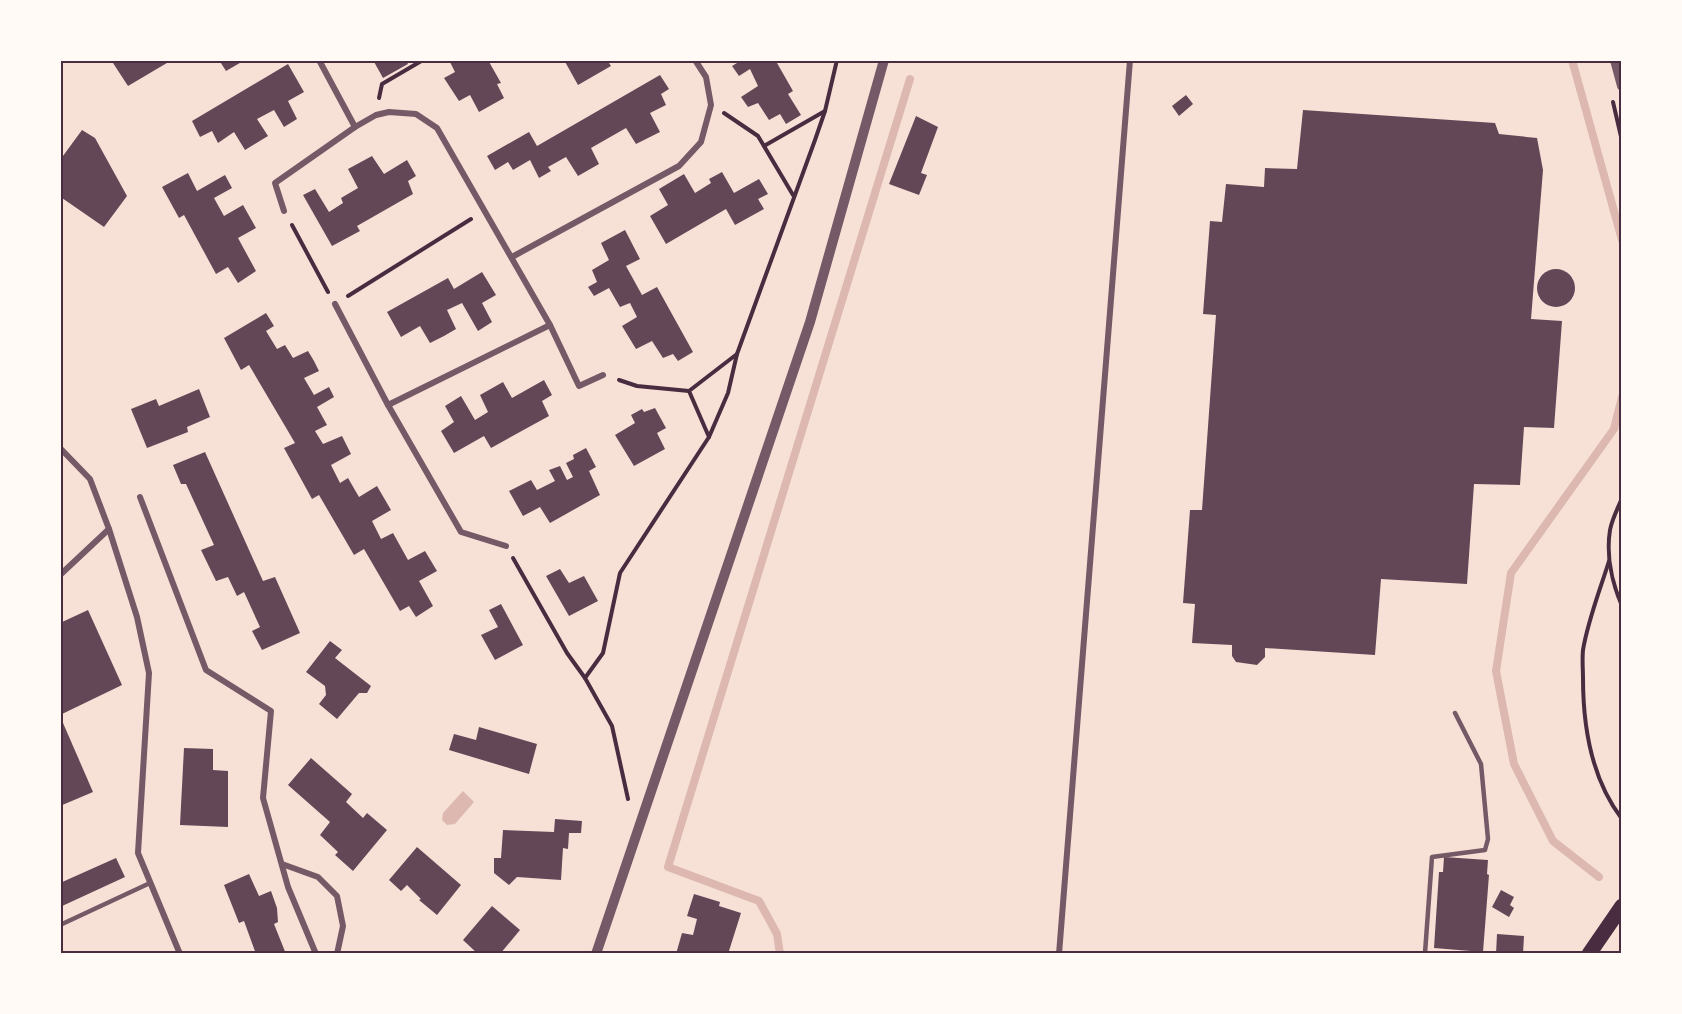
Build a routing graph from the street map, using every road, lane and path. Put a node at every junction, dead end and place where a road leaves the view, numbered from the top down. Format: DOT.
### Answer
graph roads {
  1 [pos="319,60"];
  2 [pos="423,60"];
  3 [pos="695,60"];
  4 [pos="837,60"];
  5 [pos="884,60"];
  6 [pos="1130,60"];
  7 [pos="1615,60"];
  8 [pos="1622,86"];
  9 [pos="711,105"];
  10 [pos="825,111"];
  11 [pos="376,115"];
  12 [pos="355,127"];
  13 [pos="764,146"];
  14 [pos="794,196"];
  15 [pos="485,210"];
  16 [pos="284,211"];
  17 [pos="296,233"];
  18 [pos="512,257"];
  19 [pos="335,304"];
  20 [pos="550,325"];
  21 [pos="737,354"];
  22 [pos="603,375"];
  23 [pos="689,391"];
  24 [pos="388,405"];
  25 [pos="709,438"];
  26 [pos="60,448"];
  27 [pos="140,497"];
  28 [pos="1622,498"];
  29 [pos="109,529"];
  30 [pos="506,546"];
  31 [pos="1609,561"];
  32 [pos="60,575"];
  33 [pos="1622,606"];
  34 [pos="585,678"];
  35 [pos="1455,713"];
  36 [pos="1622,819"];
  37 [pos="636,835"];
  38 [pos="282,864"];
  39 [pos="150,883"];
  40 [pos="1622,906"];
  41 [pos="60,925"];
  42 [pos="180,954"];
  43 [pos="316,954"];
  44 [pos="337,954"];
  45 [pos="596,954"];
  46 [pos="1059,954"];
  47 [pos="1424,954"];
  48 [pos="1590,954"];
  1 -- 12 [label="street"];
  2 -- 11 [label="path"];
  3 -- 9 [label="street"];
  4 -- 10 [label="path"];
  5 -- 37 [label="street"];
  6 -- 46 [label="street"];
  7 -- 8 [label="street"];
  9 -- 13 [label="path"];
  9 -- 18 [label="street"];
  10 -- 13 [label="path"];
  10 -- 14 [label="path"];
  11 -- 12 [label="street"];
  11 -- 15 [label="street"];
  12 -- 16 [label="street"];
  13 -- 14 [label="path"];
  14 -- 21 [label="path"];
  15 -- 18 [label="street"];
  15 -- 19 [label="path"];
  17 -- 19 [label="path"];
  18 -- 20 [label="street"];
  19 -- 24 [label="street"];
  20 -- 22 [label="street"];
  20 -- 24 [label="street"];
  21 -- 23 [label="path"];
  21 -- 25 [label="path"];
  22 -- 23 [label="path"];
  23 -- 25 [label="path"];
  24 -- 30 [label="street"];
  25 -- 34 [label="path"];
  26 -- 29 [label="street"];
  27 -- 38 [label="street"];
  28 -- 31 [label="path"];
  29 -- 32 [label="street"];
  29 -- 39 [label="street"];
  30 -- 34 [label="path"];
  31 -- 33 [label="path"];
  31 -- 36 [label="path"];
  34 -- 37 [label="path"];
  35 -- 47 [label="lane"];
  37 -- 45 [label="street"];
  38 -- 43 [label="street"];
  38 -- 44 [label="street"];
  39 -- 41 [label="lane"];
  39 -- 42 [label="street"];
  40 -- 48 [label="main road"];
}
